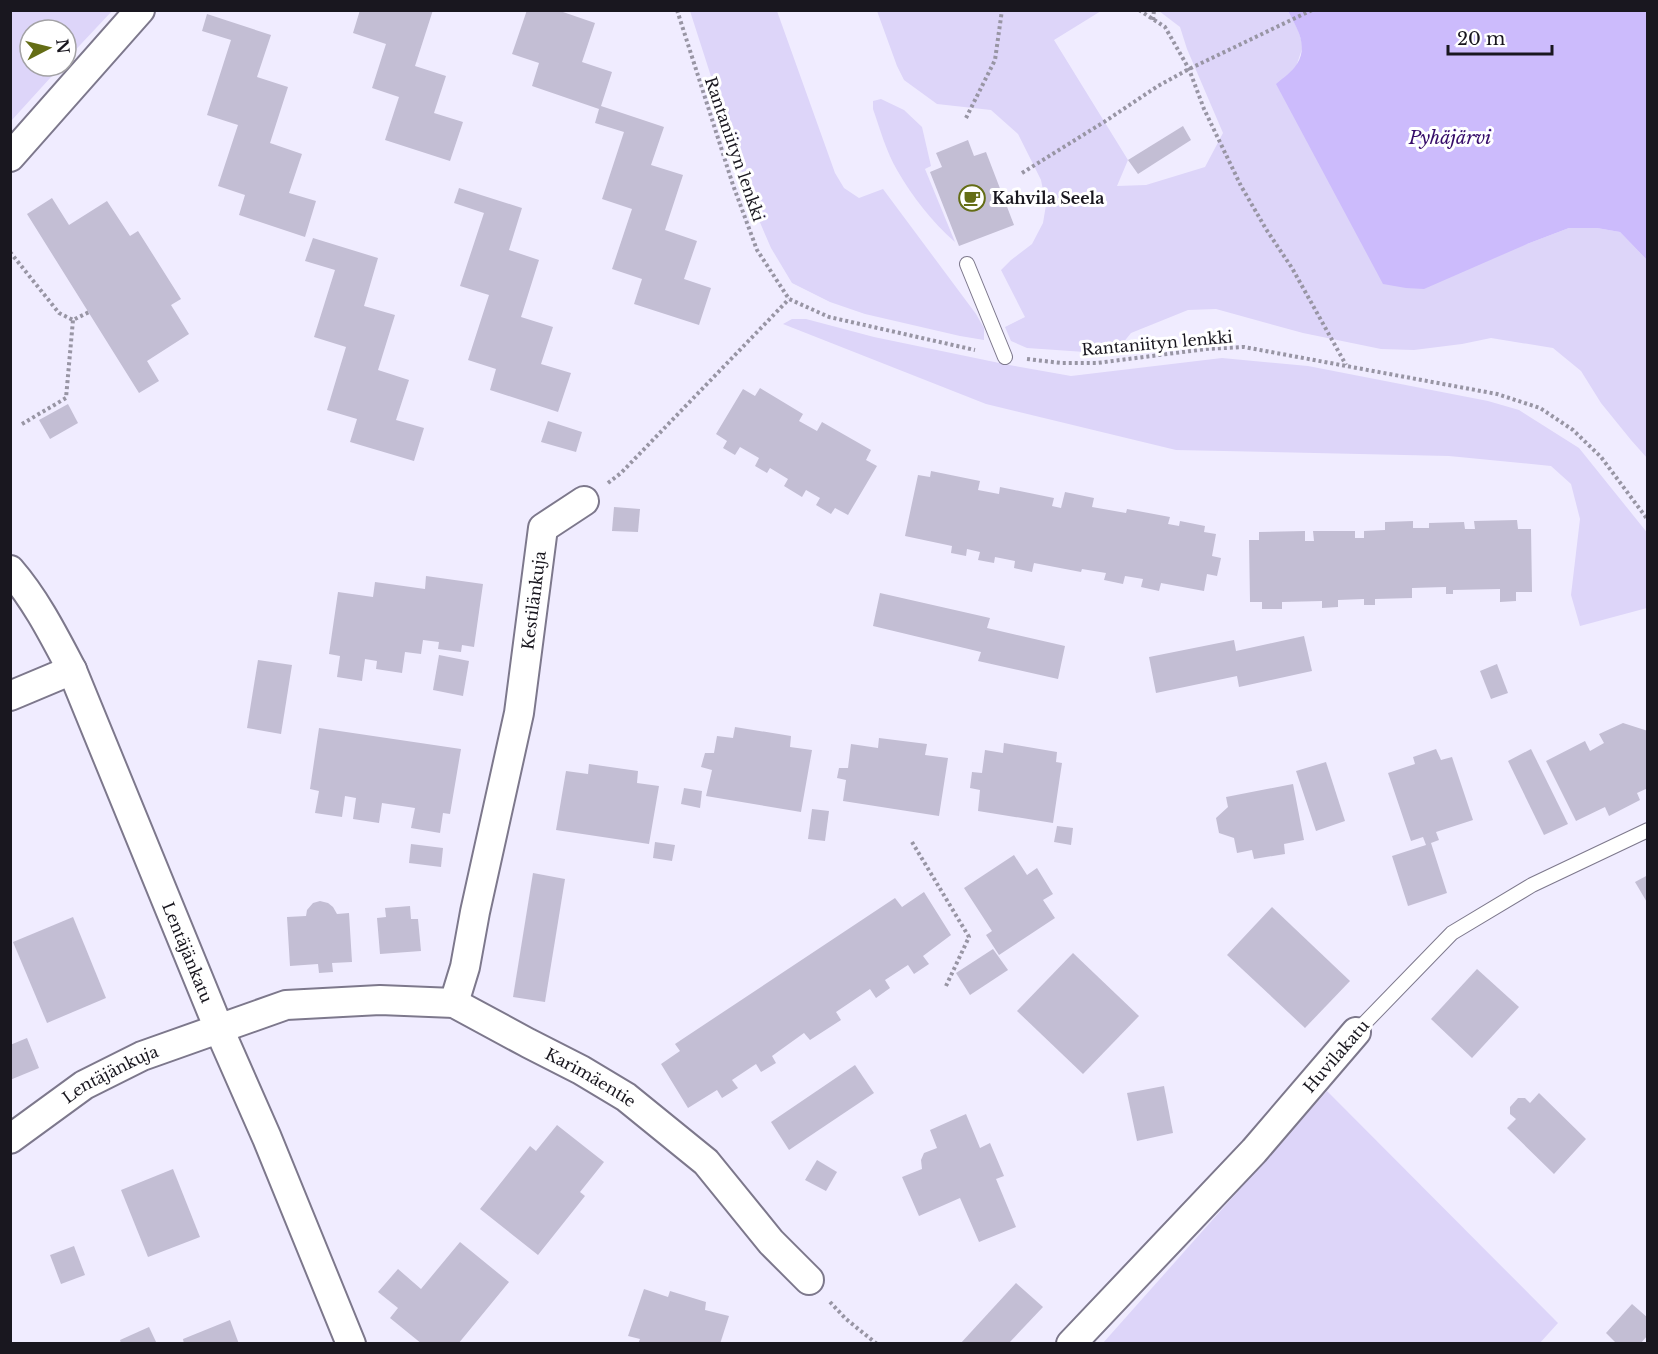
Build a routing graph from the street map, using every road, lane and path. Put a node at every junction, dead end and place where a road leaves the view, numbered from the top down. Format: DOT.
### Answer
graph roads {
  1 [pos="140,10"];
  2 [pos="678,10"];
  3 [pos="1002,10"];
  4 [pos="1139,10"];
  5 [pos="1154,10"];
  6 [pos="1312,10"];
  7 [pos="1153,20"];
  8 [pos="1189,69"];
  9 [pos="966,118"];
  10 [pos="10,157"];
  11 [pos="1022,173"];
  12 [pos="10,252"];
  13 [pos="967,264"];
  14 [pos="789,299"];
  15 [pos="89,312"];
  16 [pos="73,320"];
  17 [pos="1005,357"];
  18 [pos="1346,365"];
  19 [pos="22,424"];
  20 [pos="584,501"];
  21 [pos="1647,520"];
  22 [pos="10,570"];
  23 [pos="72,670"];
  24 [pos="10,696"];
  25 [pos="1647,830"];
  26 [pos="912,842"];
  27 [pos="946,986"];
  28 [pos="454,1003"];
  29 [pos="219,1029"];
  30 [pos="1356,1032"];
  31 [pos="10,1139"];
  32 [pos="808,1280"];
  33 [pos="351,1344"];
  34 [pos="877,1344"];
  35 [pos="1071,1344"];
  1 -- 10 [label="street"];
  2 -- 14 [label="path, Rantaniityn lenkki"];
  3 -- 9 [label="path"];
  4 -- 7 [label="path"];
  5 -- 7 [label="path"];
  6 -- 8 [label="path"];
  7 -- 8 [label="path"];
  8 -- 11 [label="path"];
  8 -- 18 [label="path"];
  12 -- 16 [label="path"];
  13 -- 17 [label="lane"];
  14 -- 17 [label="path, Rantaniityn lenkki"];
  14 -- 20 [label="path"];
  15 -- 16 [label="path"];
  16 -- 19 [label="path"];
  17 -- 18 [label="path, Rantaniityn lenkki"];
  18 -- 21 [label="path, Rantaniityn lenkki"];
  20 -- 28 [label="street, Kestilänkuja"];
  22 -- 23 [label="street, Lentäjänkatu"];
  23 -- 24 [label="street"];
  23 -- 29 [label="street, Lentäjänkatu"];
  25 -- 30 [label="lane, Huvilakatu"];
  26 -- 27 [label="path"];
  28 -- 29 [label="street, Karimäentie"];
  28 -- 32 [label="street, Karimäentie"];
  29 -- 31 [label="street, Lentäjänkuja"];
  29 -- 33 [label="street, Lentäjänkatu"];
  30 -- 35 [label="street, Huvilakatu"];
  32 -- 34 [label="path"];
}
